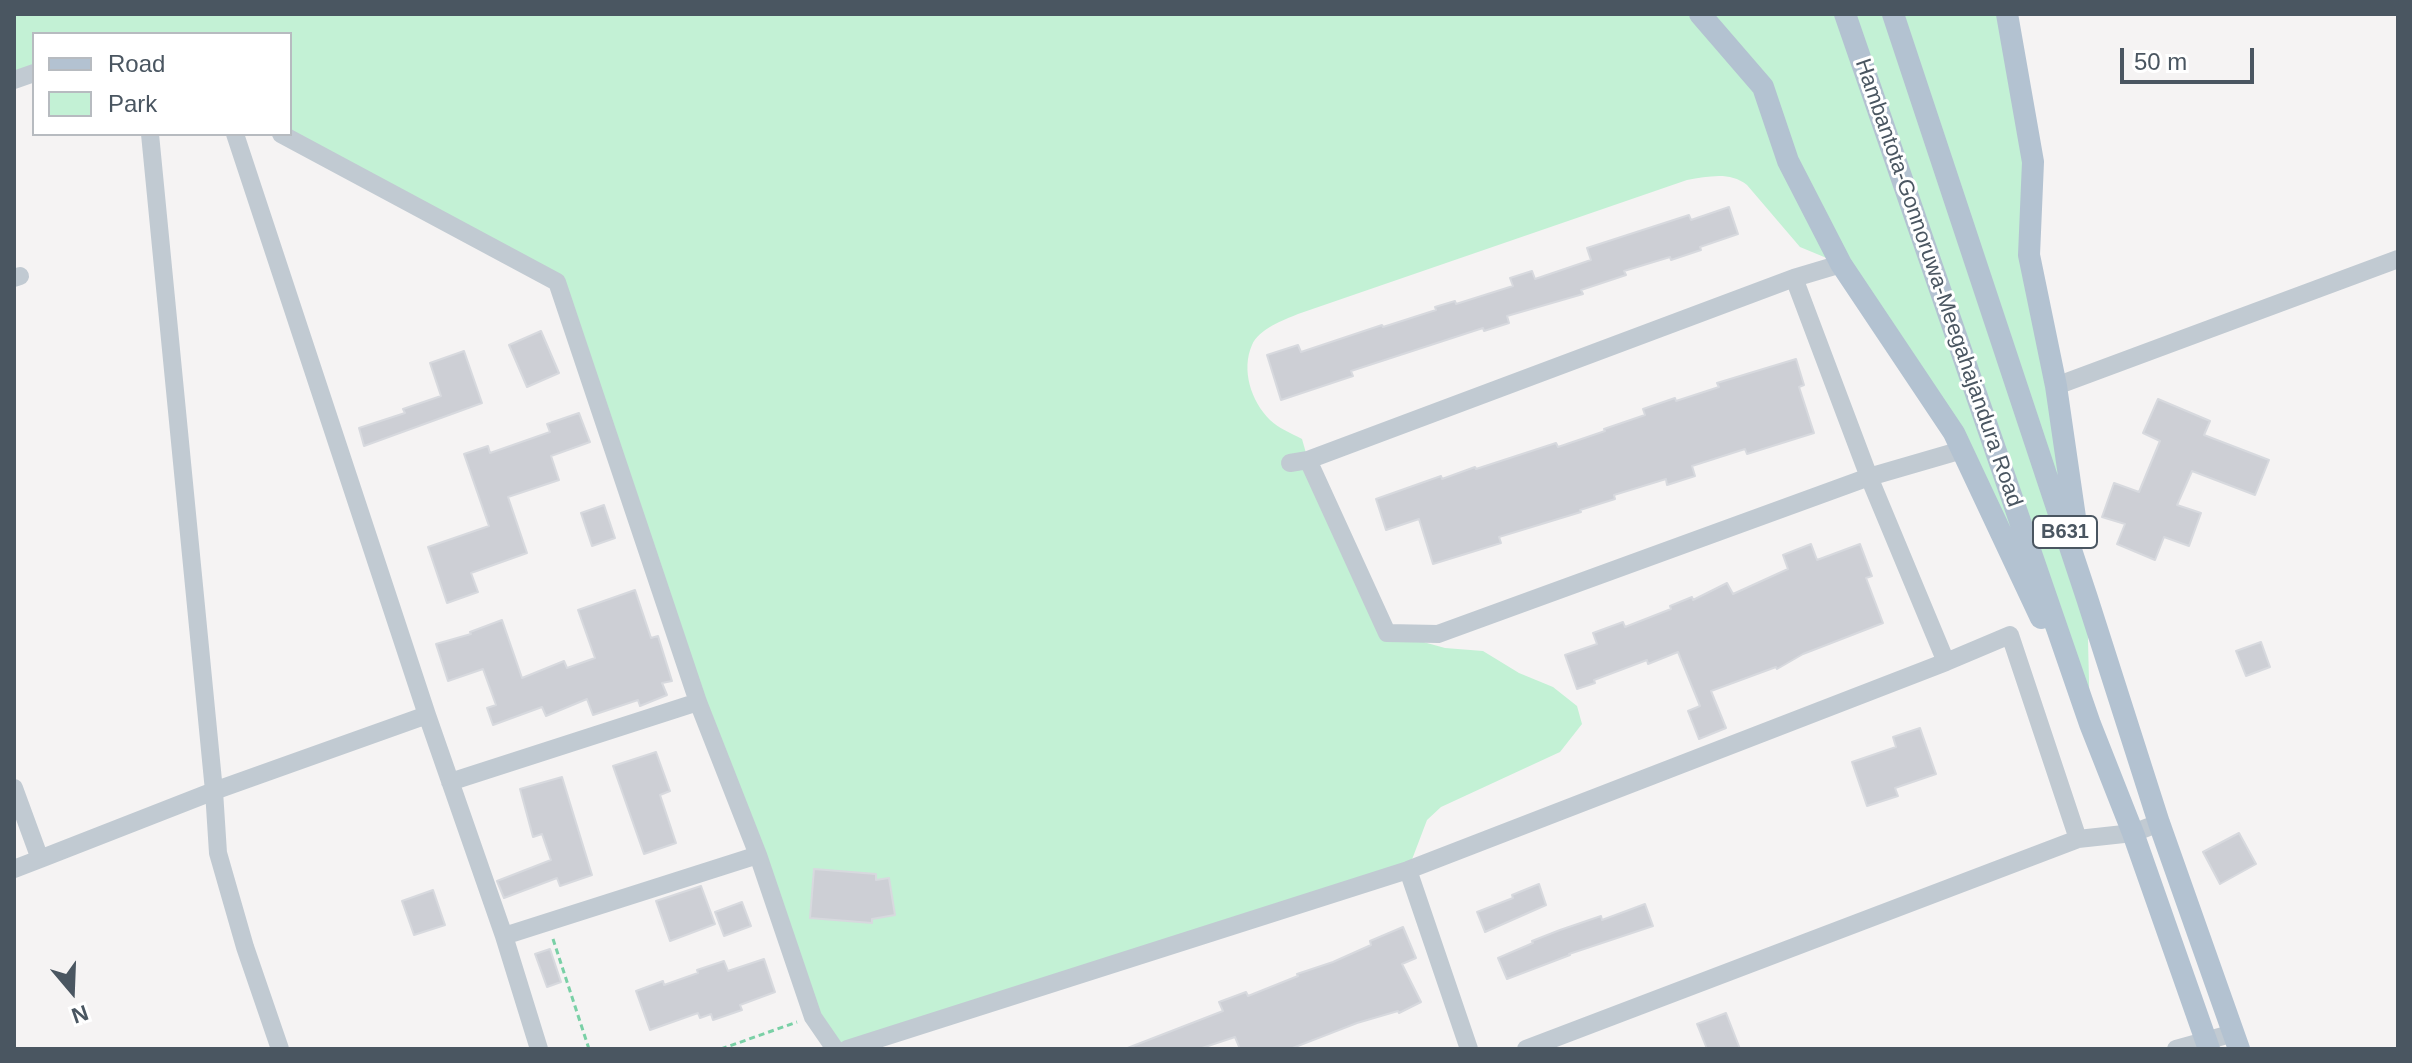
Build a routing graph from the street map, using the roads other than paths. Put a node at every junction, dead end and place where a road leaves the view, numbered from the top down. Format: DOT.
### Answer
graph roads {
  1 [pos="1700,14"];
  2 [pos="1845,14"];
  3 [pos="1893,14"];
  4 [pos="2007,14"];
  5 [pos="150,136"];
  6 [pos="236,136"];
  7 [pos="285,136"];
  8 [pos="2398,259"];
  9 [pos="1841,264"];
  10 [pos="1794,278"];
  11 [pos="2056,386"];
  12 [pos="1962,450"];
  13 [pos="1869,477"];
  14 [pos="2087,598"];
  15 [pos="1946,662"];
  16 [pos="698,702"];
  17 [pos="427,715"];
  18 [pos="2090,724"];
  19 [pos="450,782"];
  20 [pos="14,788"];
  21 [pos="214,791"];
  22 [pos="2159,823"];
  23 [pos="2133,833"];
  24 [pos="2078,839"];
  25 [pos="758,855"];
  26 [pos="40,859"];
  27 [pos="14,869"];
  28 [pos="1408,870"];
  29 [pos="504,936"];
  30 [pos="2237,1041"];
  31 [pos="2207,1046"];
  32 [pos="280,1049"];
  33 [pos="539,1049"];
  34 [pos="835,1049"];
  35 [pos="847,1049"];
  36 [pos="1469,1049"];
  37 [pos="1526,1049"];
  38 [pos="2176,1049"];
  1 -- 9 [label="main road"];
  2 -- 18 [label="main road, Hambantota-Gonnoruwa-Meegahajandura Road / B631"];
  3 -- 14 [label="main road, Hambantota-Gonnoruwa-Meegahajandura Road / B631"];
  4 -- 11 [label="main road"];
  5 -- 21 [label="street"];
  6 -- 17 [label="street"];
  7 -- 16 [label="street"];
  8 -- 11 [label="street"];
  9 -- 10 [label="street"];
  9 -- 12 [label="main road"];
  10 -- 13 [label="street"];
  10 -- 13 [label="street"];
  11 -- 14 [label="main road"];
  12 -- 13 [label="street"];
  12 -- 18 [label="main road"];
  13 -- 15 [label="street"];
  14 -- 22 [label="main road, Hambantota-Gonnoruwa-Meegahajandura Road / B631"];
  15 -- 24 [label="street"];
  15 -- 28 [label="street"];
  16 -- 19 [label="street"];
  16 -- 25 [label="street"];
  17 -- 19 [label="street"];
  17 -- 21 [label="street"];
  18 -- 23 [label="main road, Hambantota-Gonnoruwa-Meegahajandura Road / B631"];
  19 -- 29 [label="street"];
  20 -- 26 [label="street"];
  21 -- 26 [label="street"];
  21 -- 32 [label="street"];
  22 -- 23 [label="street"];
  22 -- 30 [label="main road, Hambantota-Gonnoruwa-Meegahajandura Road / B631"];
  23 -- 24 [label="street"];
  23 -- 31 [label="main road, Hambantota-Gonnoruwa-Meegahajandura Road / B631"];
  24 -- 37 [label="street"];
  25 -- 29 [label="street"];
  25 -- 34 [label="street"];
  26 -- 27 [label="street"];
  28 -- 35 [label="street"];
  28 -- 36 [label="street"];
  29 -- 33 [label="street"];
  30 -- 31 [label="street"];
  31 -- 38 [label="street"];
}
